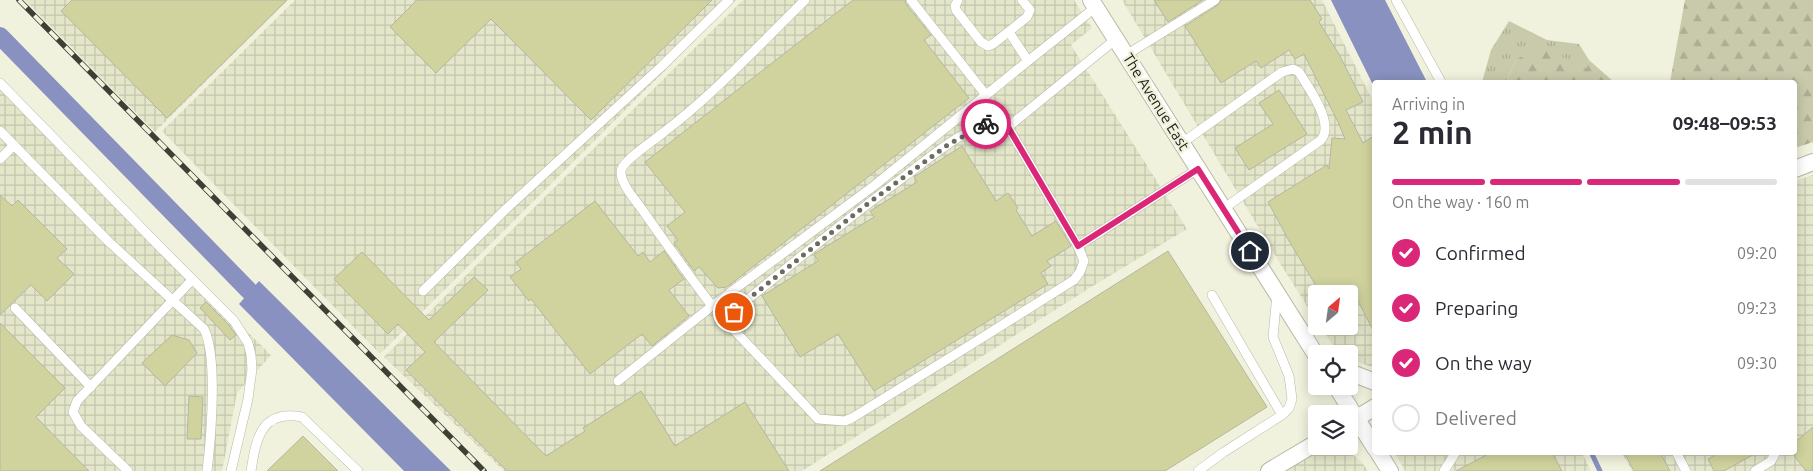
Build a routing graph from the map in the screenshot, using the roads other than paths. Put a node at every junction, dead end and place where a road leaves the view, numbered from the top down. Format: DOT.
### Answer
graph roads {
  1 [pos="729,0"];
  2 [pos="805,0"];
  3 [pos="911,0"];
  4 [pos="958,0"];
  5 [pos="1022,0"];
  6 [pos="1215,0"];
  7 [pos="1396,0"];
  8 [pos="1094,4"];
  9 [pos="1009,32"];
  10 [pos="1116,39"];
  11 [pos="1126,55"];
  12 [pos="1028,61"];
  13 [pos="1439,80"];
  14 [pos="0,83"];
  15 [pos="986,94"];
  16 [pos="1008,127"];
  17 [pos="0,131"];
  18 [pos="1182,143"];
  19 [pos="14,145"];
  20 [pos="0,159"];
  21 [pos="1813,162"];
  22 [pos="1198,169"];
  23 [pos="1797,169"];
  24 [pos="1223,208"];
  25 [pos="1078,246"];
  26 [pos="192,280"];
  27 [pos="423,291"];
  28 [pos="1277,294"];
  29 [pos="1212,296"];
  30 [pos="173,301"];
  31 [pos="712,306"];
  32 [pos="14,308"];
  33 [pos="1311,345"];
  34 [pos="1358,375"];
  35 [pos="618,381"];
  36 [pos="1372,381"];
  37 [pos="91,387"];
  38 [pos="1372,409"];
  39 [pos="1282,416"];
  40 [pos="1358,418"];
  41 [pos="1358,427"];
  42 [pos="1372,445"];
  43 [pos="1308,447"];
  44 [pos="1454,455"];
  45 [pos="1678,455"];
  46 [pos="1774,455"];
  47 [pos="1274,470"];
  48 [pos="128,471"];
  49 [pos="207,471"];
  50 [pos="232,471"];
  51 [pos="251,471"];
  52 [pos="358,471"];
  53 [pos="1198,471"];
  54 [pos="1444,471"];
  55 [pos="1686,471"];
  56 [pos="1755,471"];
  1 -- 27 [label="lane"];
  2 -- 31 [label="lane"];
  3 -- 15 [label="lane"];
  4 -- 9 [label="lane"];
  5 -- 9 [label="lane"];
  6 -- 11 [label="lane"];
  7 -- 13 [label="lane"];
  8 -- 10 [label="street, The Avenue East"];
  8 -- 12 [label="lane"];
  9 -- 12 [label="lane"];
  10 -- 11 [label="street, The Avenue East"];
  10 -- 16 [label="lane"];
  11 -- 18 [label="street, The Avenue East"];
  12 -- 15 [label="lane"];
  14 -- 26 [label="lane"];
  15 -- 31 [label="lane"];
  16 -- 25 [label="lane"];
  16 -- 25 [label="lane"];
  17 -- 19 [label="lane"];
  18 -- 22 [label="street, The Avenue East"];
  18 -- 24 [label="lane"];
  19 -- 20 [label="lane"];
  19 -- 30 [label="lane"];
  21 -- 23 [label="street"];
  22 -- 24 [label="street, The Avenue East"];
  22 -- 25 [label="lane"];
  24 -- 28 [label="street, The Avenue East"];
  26 -- 30 [label="lane"];
  26 -- 50 [label="lane"];
  28 -- 33 [label="street, The Avenue East"];
  28 -- 39 [label="lane"];
  29 -- 39 [label="lane"];
  30 -- 37 [label="lane"];
  30 -- 49 [label="lane"];
  31 -- 35 [label="lane"];
  32 -- 37 [label="lane"];
  34 -- 36 [label="street"];
  37 -- 48 [label="lane"];
  38 -- 40 [label="street"];
  39 -- 53 [label="lane"];
  41 -- 42 [label="street"];
  43 -- 47 [label="street"];
  44 -- 54 [label="lane"];
  45 -- 55 [label="lane"];
  46 -- 56 [label="lane"];
  51 -- 52 [label="lane"];
}
